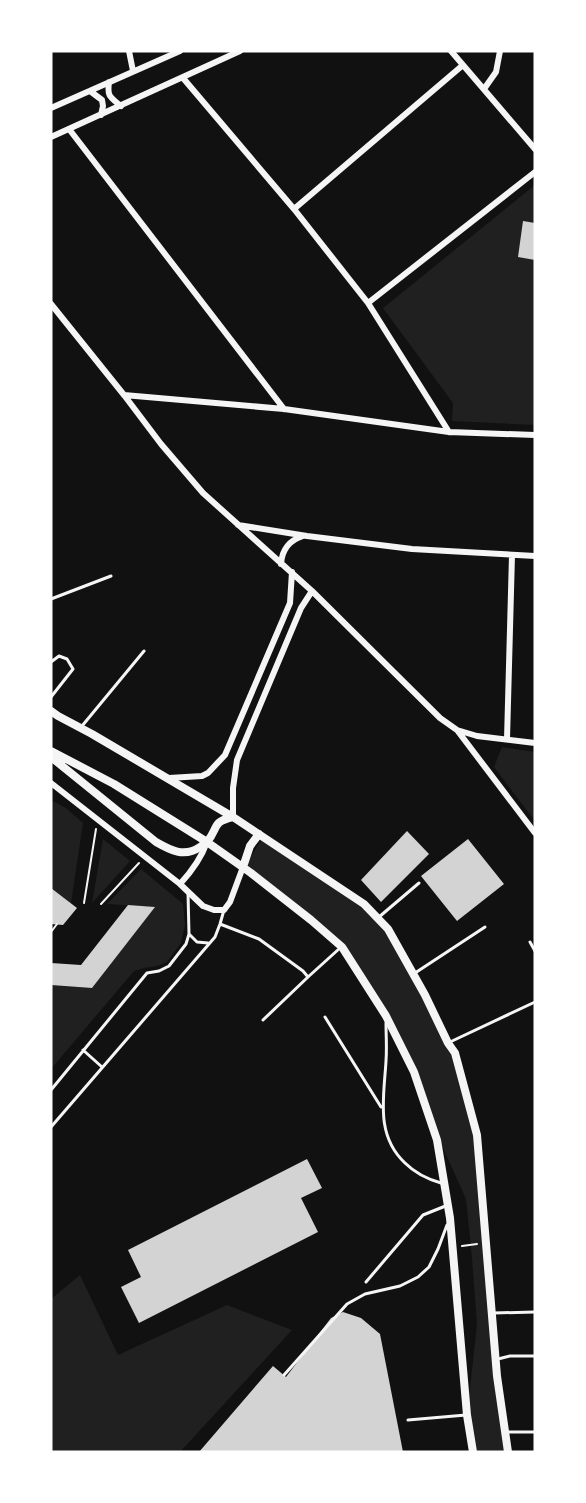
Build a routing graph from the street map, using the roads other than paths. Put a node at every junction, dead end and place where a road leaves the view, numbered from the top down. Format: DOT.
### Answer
graph roads {
  1 [pos="129,51"];
  2 [pos="180,51"];
  3 [pos="240,51"];
  4 [pos="451,51"];
  5 [pos="500,51"];
  6 [pos="463,65"];
  7 [pos="133,71"];
  8 [pos="183,78"];
  9 [pos="109,82"];
  10 [pos="484,89"];
  11 [pos="90,91"];
  12 [pos="121,106"];
  13 [pos="51,108"];
  14 [pos="101,115"];
  15 [pos="69,129"];
  16 [pos="51,137"];
  17 [pos="535,149"];
  18 [pos="535,172"];
  19 [pos="294,209"];
  20 [pos="368,303"];
  21 [pos="51,304"];
  22 [pos="124,395"];
  23 [pos="284,409"];
  24 [pos="449,432"];
  25 [pos="535,435"];
  26 [pos="238,525"];
  27 [pos="307,536"];
  28 [pos="512,555"];
  29 [pos="535,556"];
  30 [pos="281,564"];
  31 [pos="292,573"];
  32 [pos="111,576"];
  33 [pos="312,591"];
  34 [pos="51,599"];
  35 [pos="144,651"];
  36 [pos="51,662"];
  37 [pos="51,697"];
  38 [pos="51,711"];
  39 [pos="80,729"];
  40 [pos="457,730"];
  41 [pos="507,739"];
  42 [pos="535,743"];
  43 [pos="51,751"];
  44 [pos="51,758"];
  45 [pos="168,778"];
  46 [pos="51,783"];
  47 [pos="233,817"];
  48 [pos="259,834"];
  49 [pos="535,834"];
  50 [pos="207,842"];
  51 [pos="243,867"];
  52 [pos="419,883"];
  53 [pos="180,884"];
  54 [pos="188,892"];
  55 [pos="224,910"];
  56 [pos="377,918"];
  57 [pos="220,924"];
  58 [pos="485,927"];
  59 [pos="189,934"];
  60 [pos="530,942"];
  61 [pos="209,943"];
  62 [pos="342,947"];
  63 [pos="535,951"];
  64 [pos="413,974"];
  65 [pos="308,977"];
  66 [pos="535,1002"];
  67 [pos="386,1016"];
  68 [pos="325,1017"];
  69 [pos="263,1020"];
  70 [pos="448,1043"];
  71 [pos="83,1050"];
  72 [pos="102,1067"];
  73 [pos="51,1090"];
  74 [pos="382,1109"];
  75 [pos="51,1127"];
  76 [pos="445,1183"];
  77 [pos="448,1204"];
  78 [pos="450,1218"];
  79 [pos="366,1282"];
  80 [pos="535,1312"];
  81 [pos="492,1314"];
  82 [pos="535,1356"];
  83 [pos="496,1359"];
  84 [pos="284,1375"];
  85 [pos="467,1415"];
  86 [pos="408,1420"];
  87 [pos="505,1432"];
  88 [pos="535,1432"];
  89 [pos="473,1452"];
  90 [pos="508,1452"];
  1 -- 7 [label="street"];
  2 -- 7 [label="street"];
  3 -- 8 [label="street"];
  4 -- 6 [label="street"];
  5 -- 10 [label="street"];
  6 -- 10 [label="street"];
  6 -- 19 [label="street"];
  7 -- 9 [label="street"];
  8 -- 12 [label="street"];
  8 -- 19 [label="street"];
  9 -- 11 [label="street"];
  9 -- 12 [label="street"];
  10 -- 17 [label="street"];
  11 -- 13 [label="street"];
  11 -- 14 [label="street"];
  12 -- 14 [label="street"];
  14 -- 15 [label="street"];
  15 -- 16 [label="street"];
  15 -- 23 [label="street"];
  18 -- 20 [label="street"];
  19 -- 20 [label="street"];
  20 -- 24 [label="street"];
  21 -- 22 [label="street"];
  22 -- 23 [label="street"];
  22 -- 26 [label="street"];
  23 -- 24 [label="street"];
  24 -- 25 [label="street"];
  26 -- 27 [label="street"];
  26 -- 30 [label="street"];
  27 -- 28 [label="street"];
  27 -- 30 [label="street"];
  28 -- 29 [label="street"];
  28 -- 41 [label="street"];
  30 -- 31 [label="street"];
  31 -- 33 [label="street"];
  31 -- 45 [label="street"];
  32 -- 34 [label="lane"];
  33 -- 40 [label="street"];
  33 -- 47 [label="street"];
  35 -- 39 [label="lane"];
  36 -- 37 [label="lane"];
  38 -- 39 [label="main road"];
  39 -- 45 [label="main road"];
  40 -- 41 [label="street"];
  40 -- 49 [label="street"];
  41 -- 42 [label="street"];
  43 -- 50 [label="main road"];
  44 -- 50 [label="main road"];
  45 -- 47 [label="main road"];
  46 -- 53 [label="street"];
  47 -- 48 [label="main road"];
  47 -- 50 [label="main road"];
  48 -- 51 [label="main road"];
  48 -- 56 [label="main road"];
  50 -- 51 [label="main road"];
  50 -- 53 [label="street"];
  51 -- 55 [label="street"];
  51 -- 62 [label="main road"];
  52 -- 56 [label="lane"];
  53 -- 54 [label="street"];
  54 -- 55 [label="street"];
  54 -- 59 [label="lane"];
  55 -- 57 [label="lane"];
  56 -- 64 [label="main road"];
  57 -- 61 [label="lane"];
  57 -- 65 [label="lane"];
  58 -- 64 [label="lane"];
  59 -- 61 [label="lane"];
  59 -- 71 [label="lane"];
  60 -- 63 [label="lane"];
  61 -- 72 [label="lane"];
  62 -- 65 [label="lane"];
  62 -- 67 [label="main road"];
  64 -- 70 [label="main road"];
  65 -- 69 [label="lane"];
  66 -- 70 [label="lane"];
  67 -- 74 [label="lane"];
  67 -- 76 [label="main road"];
  68 -- 74 [label="lane"];
  70 -- 81 [label="main road"];
  71 -- 72 [label="lane"];
  71 -- 73 [label="lane"];
  72 -- 75 [label="lane"];
  74 -- 76 [label="lane"];
  76 -- 77 [label="main road"];
  77 -- 78 [label="main road"];
  77 -- 79 [label="lane"];
  78 -- 84 [label="lane"];
  78 -- 85 [label="main road"];
  80 -- 81 [label="lane"];
  81 -- 83 [label="main road"];
  82 -- 83 [label="lane"];
  83 -- 87 [label="main road"];
  85 -- 86 [label="lane"];
  85 -- 89 [label="main road"];
  87 -- 88 [label="lane"];
  87 -- 90 [label="main road"];
}
